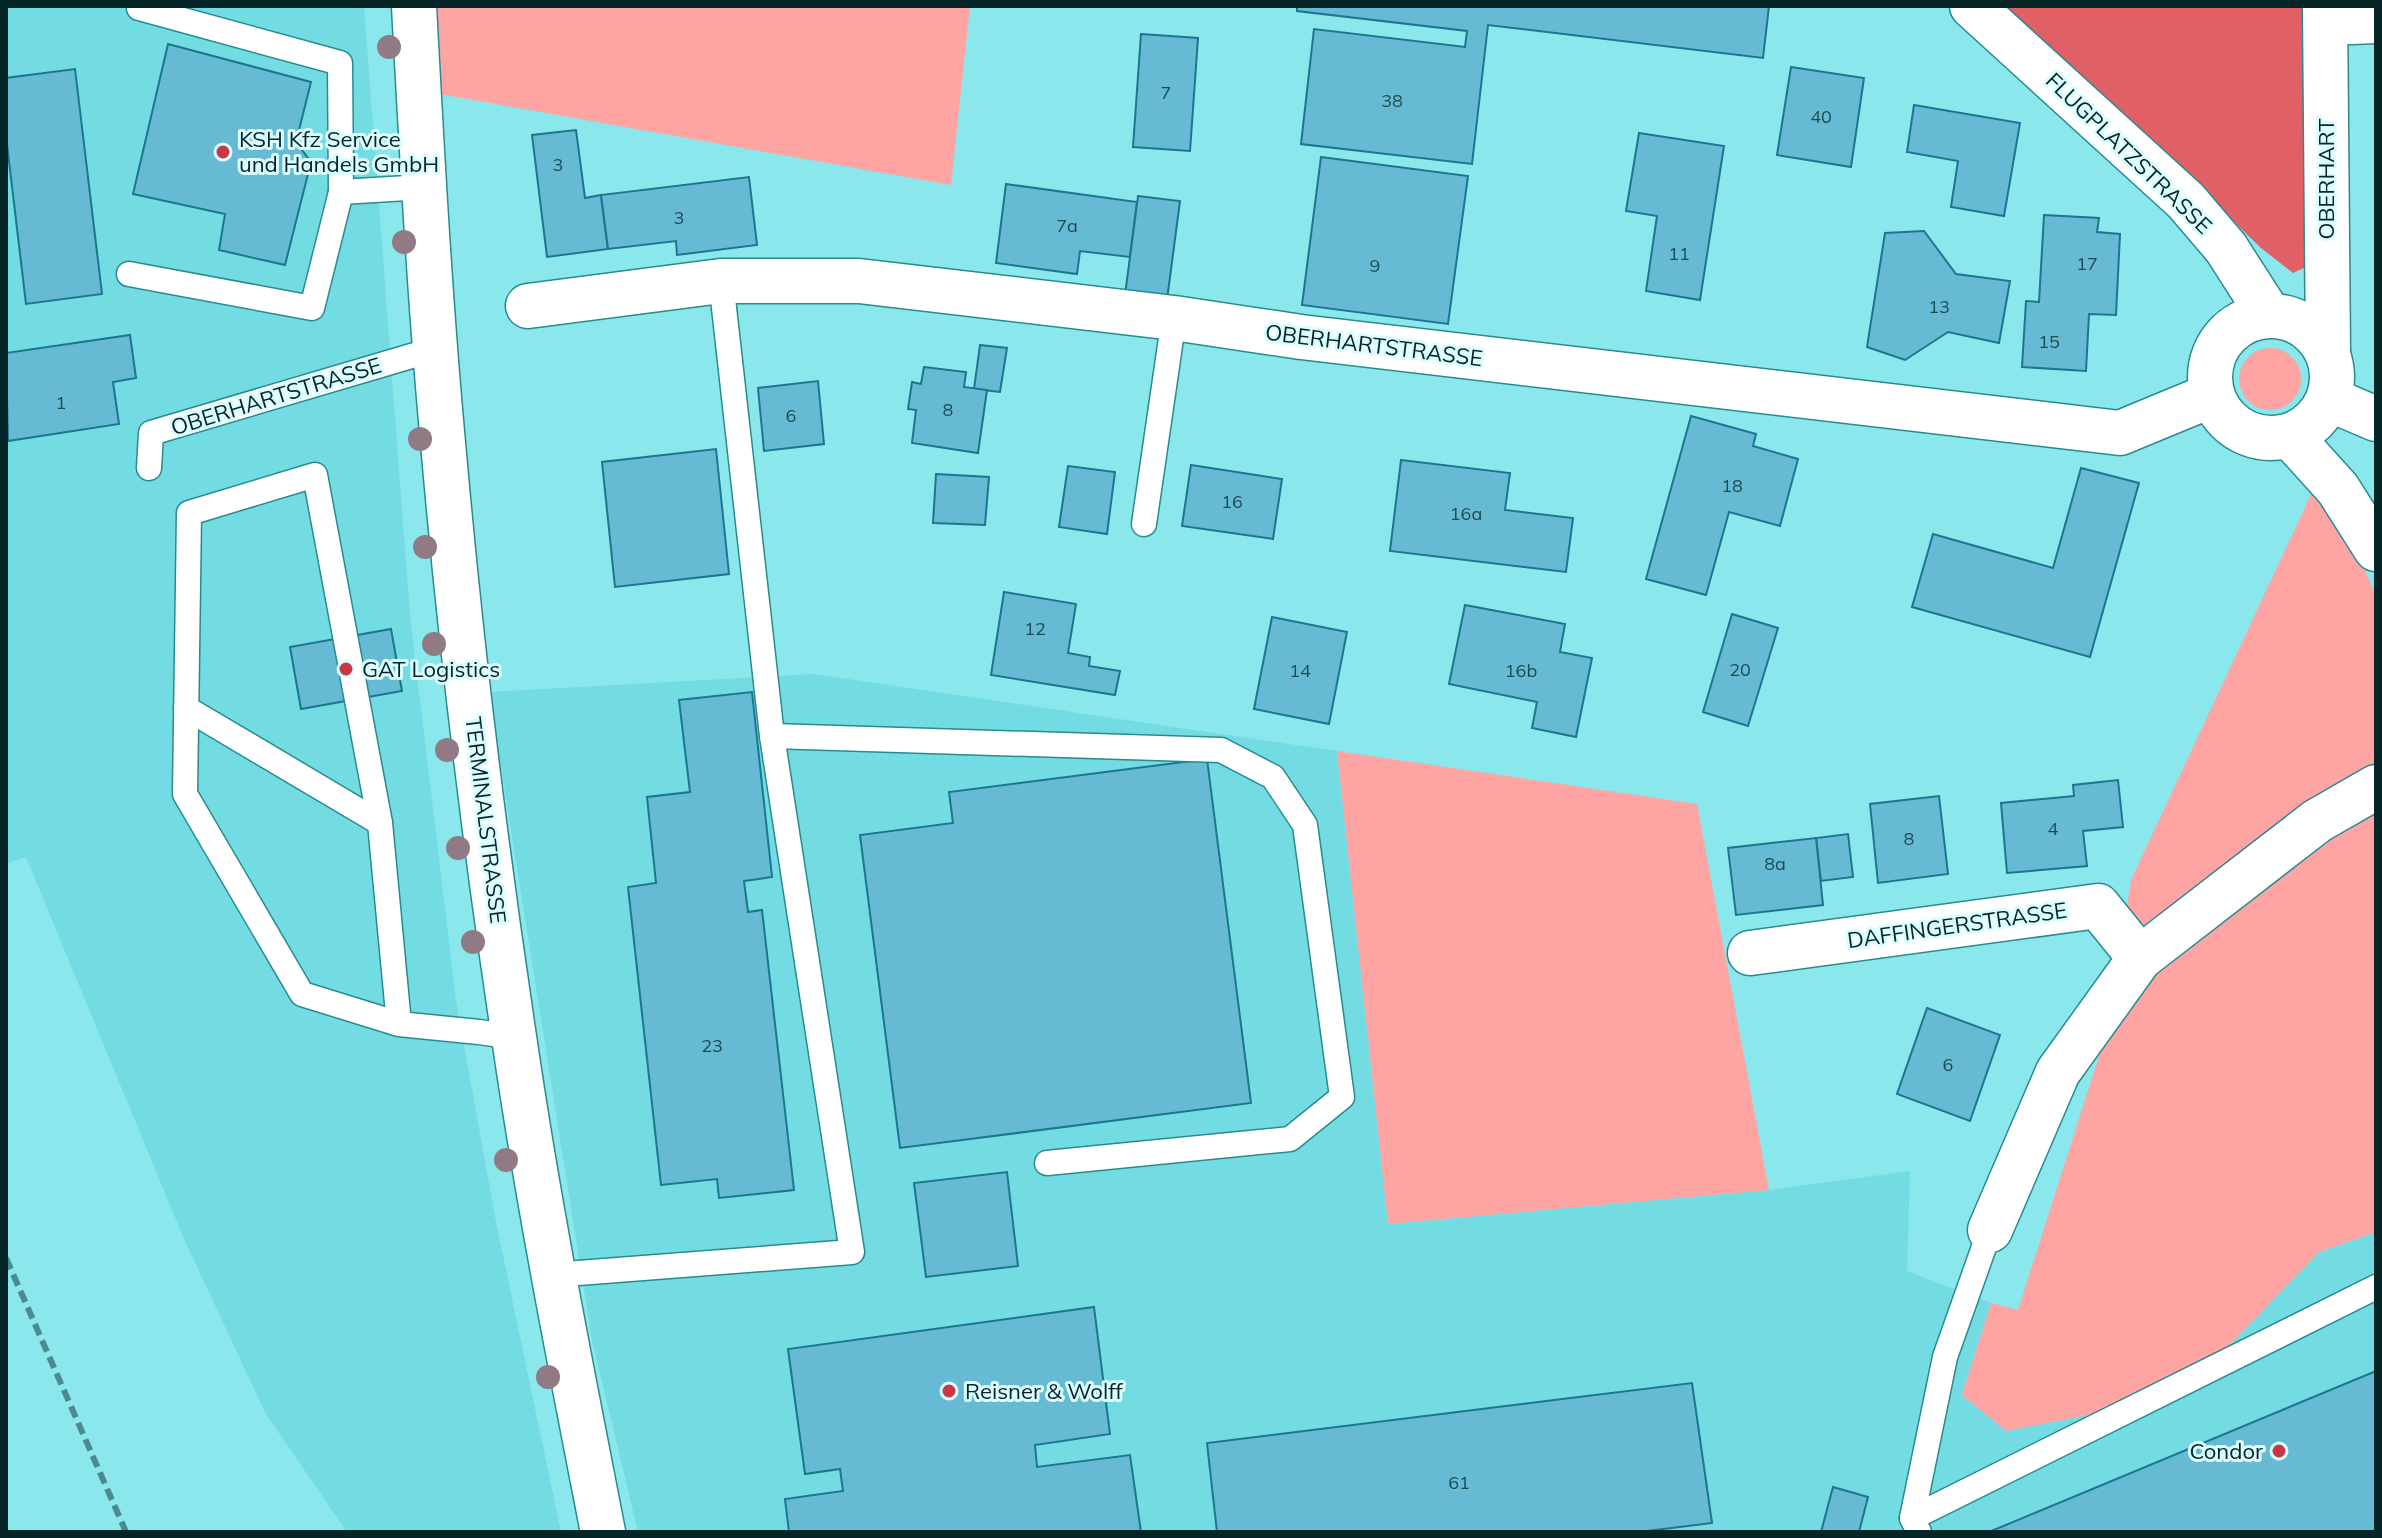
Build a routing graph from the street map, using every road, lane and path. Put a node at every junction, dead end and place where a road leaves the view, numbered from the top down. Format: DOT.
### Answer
graph roads {
  1 [pos="414,6"];
  2 [pos="1972,6"];
  3 [pos="139,8"];
  4 [pos="2325,14"];
  5 [pos="2376,21"];
  6 [pos="424,187"];
  7 [pos="341,192"];
  8 [pos="129,274"];
  9 [pos="721,281"];
  10 [pos="528,306"];
  11 [pos="2269,315"];
  12 [pos="1174,318"];
  13 [pos="435,349"];
  14 [pos="2328,353"];
  15 [pos="2212,395"];
  16 [pos="2329,399"];
  17 [pos="2376,419"];
  18 [pos="2290,436"];
  19 [pos="149,468"];
  20 [pos="1144,524"];
  21 [pos="2376,549"];
  22 [pos="186,708"];
  23 [pos="772,736"];
  24 [pos="2376,787"];
  25 [pos="380,823"];
  26 [pos="1750,953"];
  27 [pos="2140,958"];
  28 [pos="399,1024"];
  29 [pos="514,1037"];
  30 [pos="1047,1163"];
  31 [pos="1990,1230"];
  32 [pos="552,1275"];
  33 [pos="2376,1287"];
  34 [pos="1915,1525"];
  35 [pos="603,1532"];
  1 -- 6 [label="street, TERMINALSTRASSE"];
  2 -- 11 [label="street, FLUGPLATZSTRASSE"];
  3 -- 7 [label="lane"];
  4 -- 5 [label="street"];
  4 -- 14 [label="street, OBERHART"];
  6 -- 7 [label="lane"];
  6 -- 13 [label="street, TERMINALSTRASSE"];
  7 -- 8 [label="lane"];
  9 -- 10 [label="street, OBERHARTSTRASSE"];
  9 -- 12 [label="street, OBERHARTSTRASSE"];
  9 -- 23 [label="lane"];
  11 -- 14 [label="street"];
  11 -- 15 [label="street"];
  12 -- 15 [label="street, OBERHARTSTRASSE"];
  12 -- 20 [label="lane"];
  13 -- 19 [label="lane, OBERHARTSTRASSE"];
  13 -- 29 [label="street, TERMINALSTRASSE"];
  14 -- 16 [label="street"];
  15 -- 18 [label="street"];
  16 -- 17 [label="street"];
  16 -- 18 [label="street"];
  18 -- 21 [label="street"];
  22 -- 25 [label="lane"];
  22 -- 25 [label="lane"];
  22 -- 28 [label="lane"];
  23 -- 30 [label="lane"];
  23 -- 32 [label="lane"];
  24 -- 27 [label="street"];
  25 -- 28 [label="lane"];
  26 -- 27 [label="street, DAFFINGERSTRASSE"];
  27 -- 31 [label="street"];
  28 -- 29 [label="lane"];
  29 -- 32 [label="street, TERMINALSTRASSE"];
  31 -- 34 [label="lane"];
  32 -- 35 [label="street, TERMINALSTRASSE"];
  33 -- 34 [label="lane"];
}
